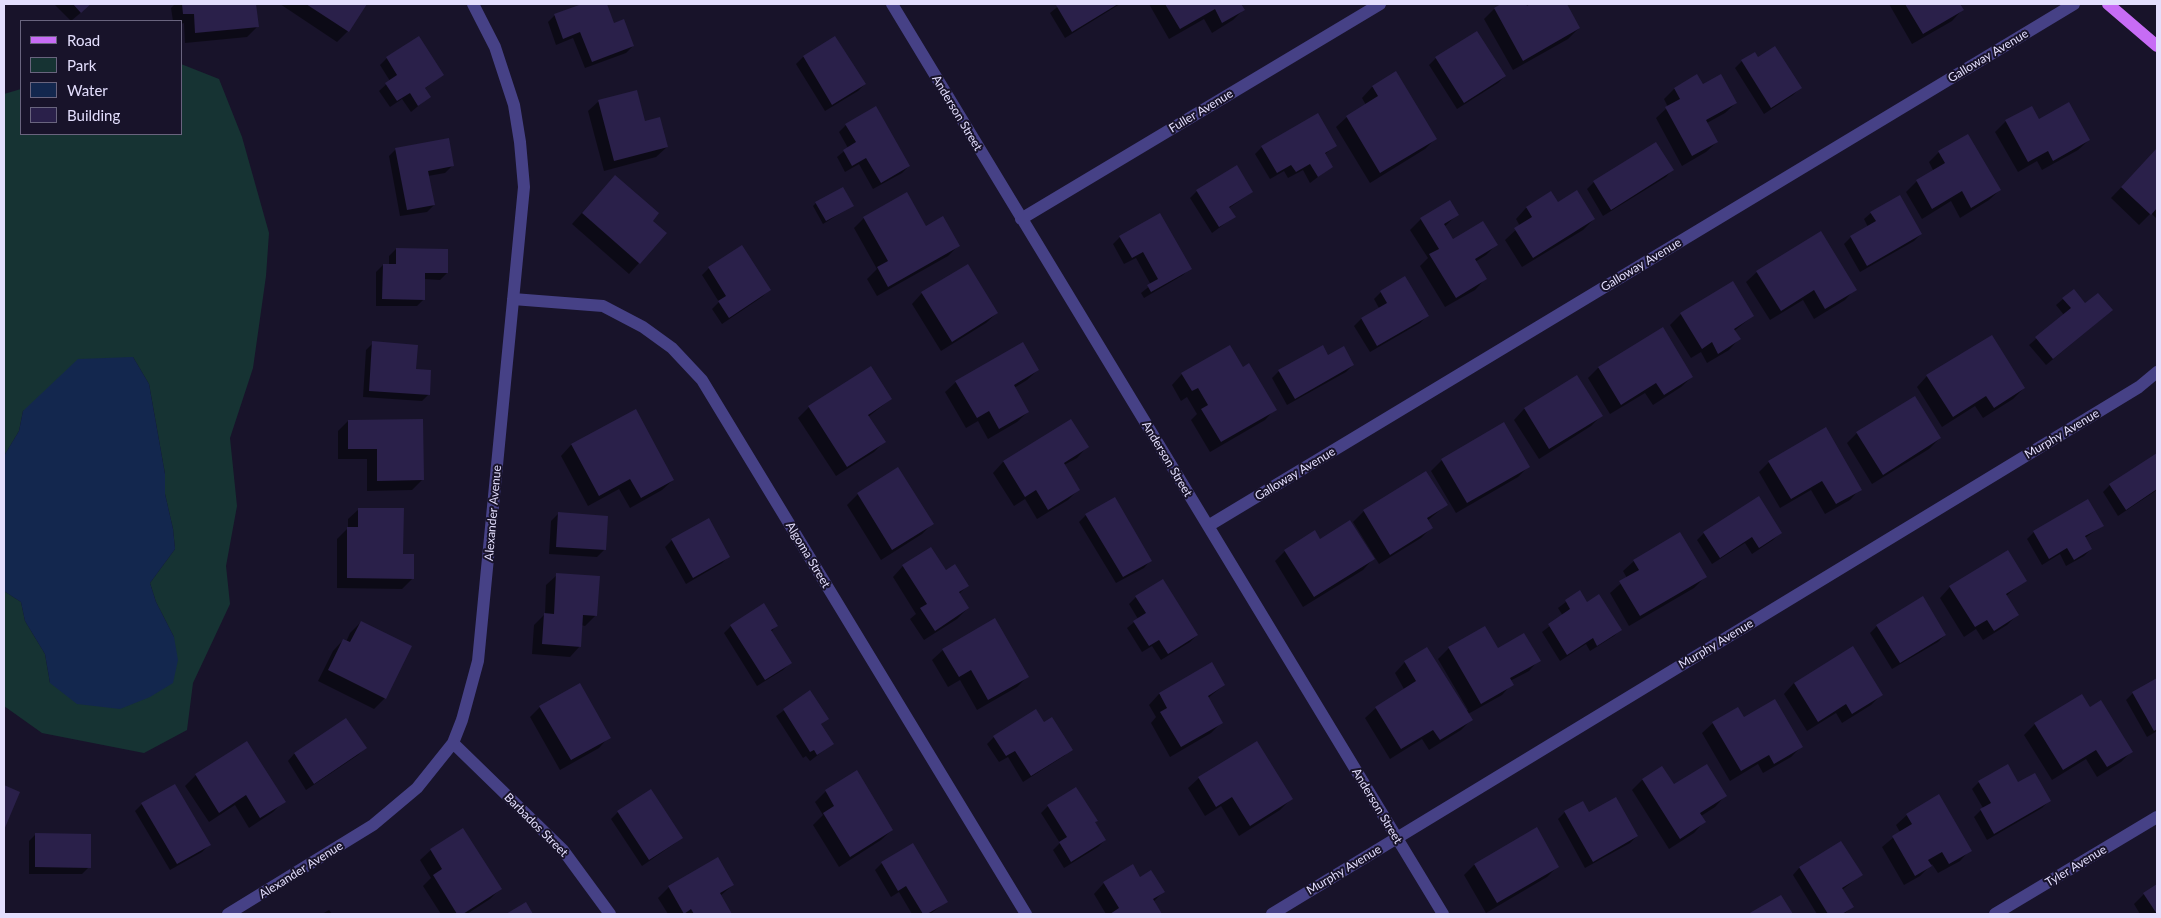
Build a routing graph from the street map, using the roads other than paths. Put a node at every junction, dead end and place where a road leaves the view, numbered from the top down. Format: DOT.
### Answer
graph roads {
  1 [pos="473,4"];
  2 [pos="892,4"];
  3 [pos="1380,4"];
  4 [pos="2074,4"];
  5 [pos="2108,4"];
  6 [pos="2157,46"];
  7 [pos="1021,219"];
  8 [pos="513,299"];
  9 [pos="2157,372"];
  10 [pos="1208,526"];
  11 [pos="453,743"];
  12 [pos="2157,817"];
  13 [pos="1396,838"];
  14 [pos="228,914"];
  15 [pos="610,914"];
  16 [pos="1026,914"];
  17 [pos="1272,914"];
  18 [pos="1443,914"];
  19 [pos="1995,914"];
  1 -- 8 [label="street, Alexander Avenue"];
  2 -- 7 [label="street, Anderson Street"];
  3 -- 7 [label="street, Fuller Avenue"];
  4 -- 10 [label="street, Galloway Avenue"];
  5 -- 6 [label="main road"];
  7 -- 10 [label="street, Anderson Street"];
  8 -- 11 [label="street, Alexander Avenue"];
  8 -- 16 [label="street, Algoma Street"];
  9 -- 13 [label="street, Murphy Avenue"];
  10 -- 13 [label="street, Anderson Street"];
  11 -- 14 [label="street, Alexander Avenue"];
  11 -- 15 [label="street, Barbados Street"];
  12 -- 19 [label="street, Tyler Avenue"];
  13 -- 17 [label="street, Murphy Avenue"];
  13 -- 18 [label="street, Anderson Street"];
}
